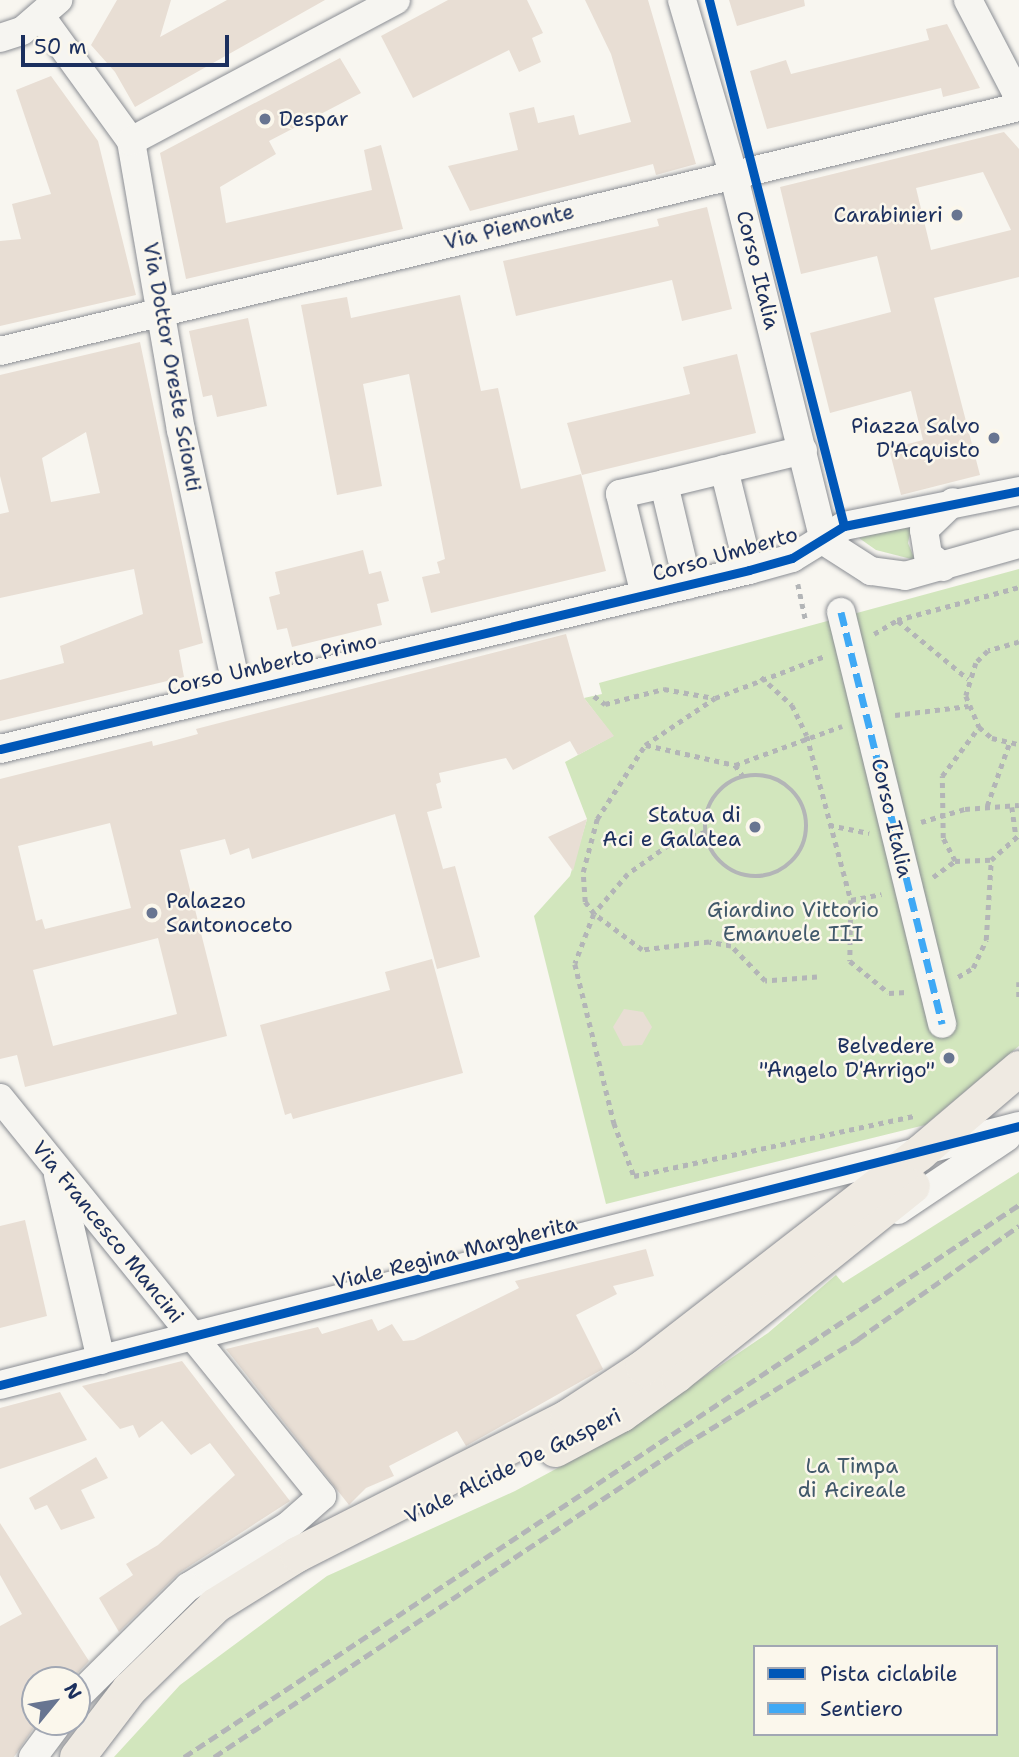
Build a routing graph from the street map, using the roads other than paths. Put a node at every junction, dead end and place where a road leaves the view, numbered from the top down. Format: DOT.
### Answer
graph roads {
  1 [pos="396,0"];
  2 [pos="682,0"];
  3 [pos="968,0"];
  4 [pos="50,9"];
  5 [pos="0,38"];
  6 [pos="1019,98"];
  7 [pos="1019,107"];
  8 [pos="131,141"];
  9 [pos="733,173"];
  10 [pos="161,312"];
  11 [pos="0,351"];
  12 [pos="803,450"];
  13 [pos="724,469"];
  14 [pos="664,484"];
  15 [pos="1019,491"];
  16 [pos="953,502"];
  17 [pos="824,541"];
  18 [pos="1019,544"];
  19 [pos="943,567"];
  20 [pos="749,570"];
  21 [pos="688,585"];
  22 [pos="645,595"];
  23 [pos="841,612"];
  24 [pos="552,618"];
  25 [pos="237,689"];
  26 [pos="0,749"];
  27 [pos="942,1024"];
  28 [pos="1019,1068"];
  29 [pos="1019,1096"];
  30 [pos="0,1098"];
  31 [pos="1019,1128"];
  32 [pos="966,1140"];
  33 [pos="919,1153"];
  34 [pos="55,1167"];
  35 [pos="844,1189"];
  36 [pos="834,1252"];
  37 [pos="193,1337"];
  38 [pos="101,1360"];
  39 [pos="0,1385"];
  40 [pos="621,1414"];
  41 [pos="91,1683"];
  42 [pos="49,1736"];
  43 [pos="33,1757"];
  44 [pos="77,1757"];
  45 [pos="93,1757"];
  1 -- 8 [label="street"];
  2 -- 9 [label="street, Corso Italia"];
  3 -- 6 [label="street"];
  4 -- 5 [label="street"];
  4 -- 8 [label="street, Via Dottor Oreste Scionti"];
  7 -- 9 [label="street, Via Piemonte"];
  8 -- 10 [label="street, Via Dottor Oreste Scionti"];
  9 -- 10 [label="street, Via Piemonte"];
  9 -- 12 [label="street, Corso Italia"];
  10 -- 11 [label="street, Via Piemonte"];
  10 -- 25 [label="street, Via Dottor Oreste Scionti"];
  12 -- 13 [label="street"];
  12 -- 17 [label="street, Corso Italia"];
  13 -- 14 [label="street"];
  13 -- 20 [label="street"];
  14 -- 21 [label="street"];
  14 -- 22 [label="street"];
  15 -- 16 [label="street, Corso Umberto"];
  16 -- 17 [label="street, Corso Umberto"];
  16 -- 19 [label="street"];
  17 -- 19 [label="street"];
  17 -- 20 [label="street, Corso Umberto"];
  18 -- 19 [label="street"];
  20 -- 21 [label="street, Corso Umberto"];
  21 -- 22 [label="street, Corso Umberto"];
  22 -- 24 [label="street, Corso Umberto"];
  23 -- 27 [label="street, Corso Italia"];
  24 -- 25 [label="street, Corso Umberto Primo"];
  25 -- 26 [label="street, Corso Umberto Primo"];
  28 -- 33 [label="main road, Viale Alcide De Gasperi"];
  29 -- 32 [label="main road, Viale Alcide De Gasperi"];
  30 -- 34 [label="street, Via Francesco Mancini"];
  31 -- 32 [label="street"];
  31 -- 36 [label="street"];
  32 -- 33 [label="street"];
  32 -- 36 [label="main road, Viale Alcide De Gasperi"];
  33 -- 35 [label="main road, Viale Alcide De Gasperi"];
  34 -- 37 [label="street, Via Francesco Mancini"];
  34 -- 38 [label="street"];
  35 -- 37 [label="street, Viale Regina Margherita"];
  35 -- 40 [label="street"];
  35 -- 44 [label="main road, Viale Alcide De Gasperi"];
  36 -- 40 [label="main road, Viale Alcide De Gasperi"];
  37 -- 38 [label="street, Viale Regina Margherita"];
  37 -- 41 [label="street, Via Francesco Mancini"];
  38 -- 39 [label="street, Viale Regina Margherita"];
  40 -- 45 [label="main road, Viale Alcide De Gasperi"];
  42 -- 43 [label="street"];
}
